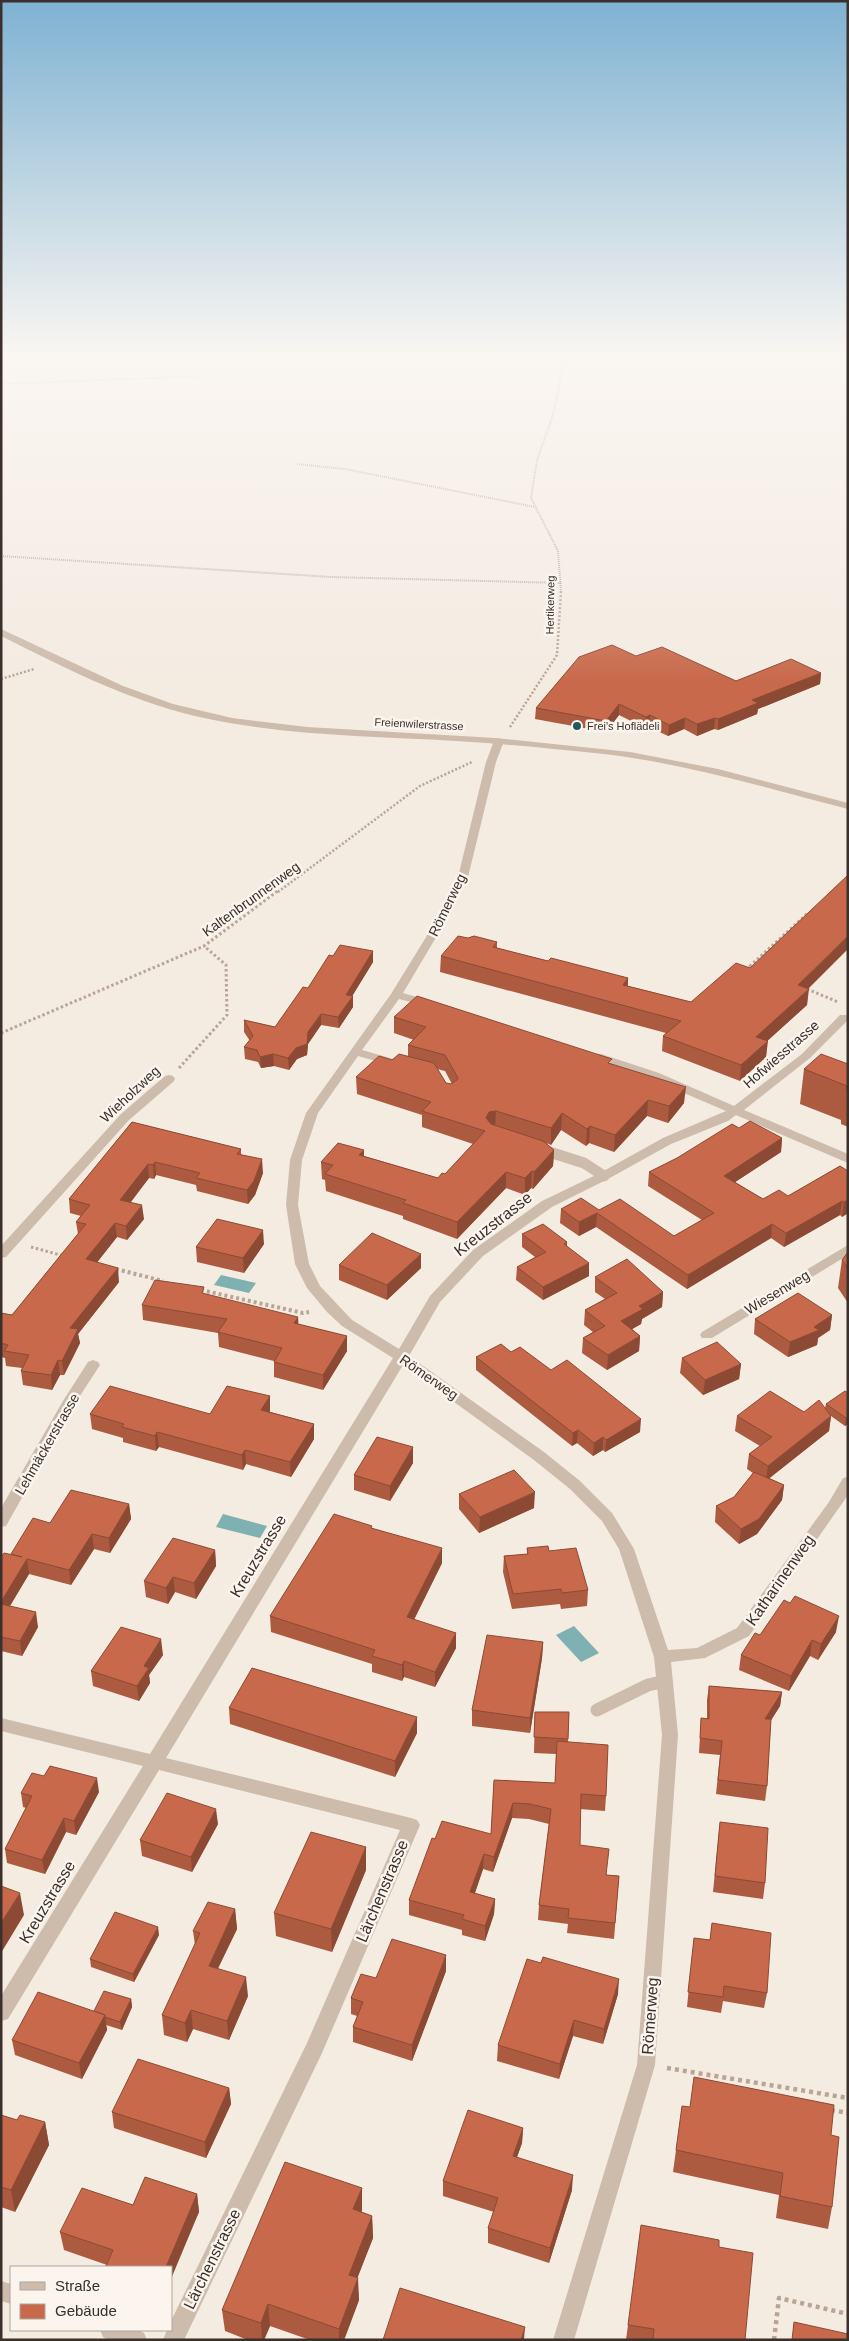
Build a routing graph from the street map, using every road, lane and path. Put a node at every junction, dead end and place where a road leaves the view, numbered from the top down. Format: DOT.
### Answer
graph roads {
  1 [pos="537,462"];
  2 [pos="297,464"];
  3 [pos="535,507"];
  4 [pos="1,556"];
  5 [pos="562,583"];
  6 [pos="1,632"];
  7 [pos="58,661"];
  8 [pos="1,679"];
  9 [pos="507,732"];
  10 [pos="497,746"];
  11 [pos="848,806"];
  12 [pos="813,908"];
  13 [pos="204,946"];
  14 [pos="759,970"];
  15 [pos="803,988"];
  16 [pos="396,995"];
  17 [pos="839,1003"];
  18 [pos="445,1008"];
  19 [pos="844,1017"];
  20 [pos="1,1032"];
  21 [pos="355,1052"];
  22 [pos="584,1052"];
  23 [pos="404,1065"];
  24 [pos="169,1079"];
  25 [pos="734,1111"];
  26 [pos="530,1146"];
  27 [pos="848,1159"];
  28 [pos="604,1176"];
  29 [pos="11,1242"];
  30 [pos="848,1249"];
  31 [pos="1,1254"];
  32 [pos="68,1257"];
  33 [pos="114,1269"];
  34 [pos="170,1283"];
  35 [pos="198,1290"];
  36 [pos="332,1309"];
  37 [pos="707,1335"];
  38 [pos="401,1358"];
  39 [pos="93,1365"];
  40 [pos="848,1482"];
  41 [pos="1,1522"];
  42 [pos="662,1657"];
  43 [pos="666,1682"];
  44 [pos="597,1710"];
  45 [pos="1,1724"];
  46 [pos="153,1761"];
  47 [pos="1,2012"];
  48 [pos="646,2065"];
  49 [pos="848,2098"];
  50 [pos="820,2108"];
  51 [pos="848,2113"];
  52 [pos="848,2314"];
  53 [pos="113,2331"];
  54 [pos="137,2340"];
  55 [pos="173,2340"];
  56 [pos="563,2340"];
  57 [pos="774,2340"];
  1 -- 3 [label="path, Hertikerweg"];
  2 -- 3 [label="path"];
  3 -- 5 [label="path, Hertikerweg"];
  4 -- 5 [label="path"];
  5 -- 9 [label="path, Hertikerweg"];
  6 -- 7 [label="street, Freienwilerstrasse"];
  7 -- 8 [label="path"];
  7 -- 10 [label="street, Freienwilerstrasse"];
  10 -- 11 [label="street, Freienwilerstrasse"];
  10 -- 13 [label="path, Kaltenbrunnenweg"];
  10 -- 16 [label="street, Römerweg"];
  12 -- 14 [label="path"];
  13 -- 20 [label="path, Kaltenbrunnenweg"];
  13 -- 24 [label="path, Wieholzweg"];
  15 -- 17 [label="path"];
  16 -- 18 [label="street"];
  16 -- 21 [label="street, Römerweg"];
  19 -- 25 [label="street, Hofwiesstrasse"];
  21 -- 23 [label="street"];
  21 -- 36 [label="street, Römerweg"];
  22 -- 25 [label="street"];
  24 -- 29 [label="street, Wieholzweg"];
  25 -- 27 [label="street"];
  25 -- 28 [label="street, Kreuzstrasse"];
  26 -- 28 [label="lane"];
  28 -- 38 [label="street, Kreuzstrasse"];
  29 -- 31 [label="street, Wieholzweg"];
  29 -- 32 [label="path"];
  30 -- 37 [label="street, Wiesenweg"];
  33 -- 34 [label="path"];
  35 -- 36 [label="path"];
  36 -- 38 [label="street, Römerweg"];
  38 -- 42 [label="street, Römerweg"];
  38 -- 46 [label="street, Kreuzstrasse"];
  39 -- 41 [label="street, Lehmäckerstrasse"];
  40 -- 42 [label="street, Katharinenweg"];
  42 -- 43 [label="street, Römerweg"];
  43 -- 44 [label="lane"];
  43 -- 48 [label="street, Römerweg"];
  45 -- 46 [label="street, Lärchenstrasse"];
  46 -- 47 [label="street, Kreuzstrasse"];
  46 -- 55 [label="street, Lärchenstrasse"];
  48 -- 49 [label="path"];
  48 -- 56 [label="street, Römerweg"];
  50 -- 51 [label="path"];
  52 -- 57 [label="path"];
  53 -- 54 [label="street"];
}
